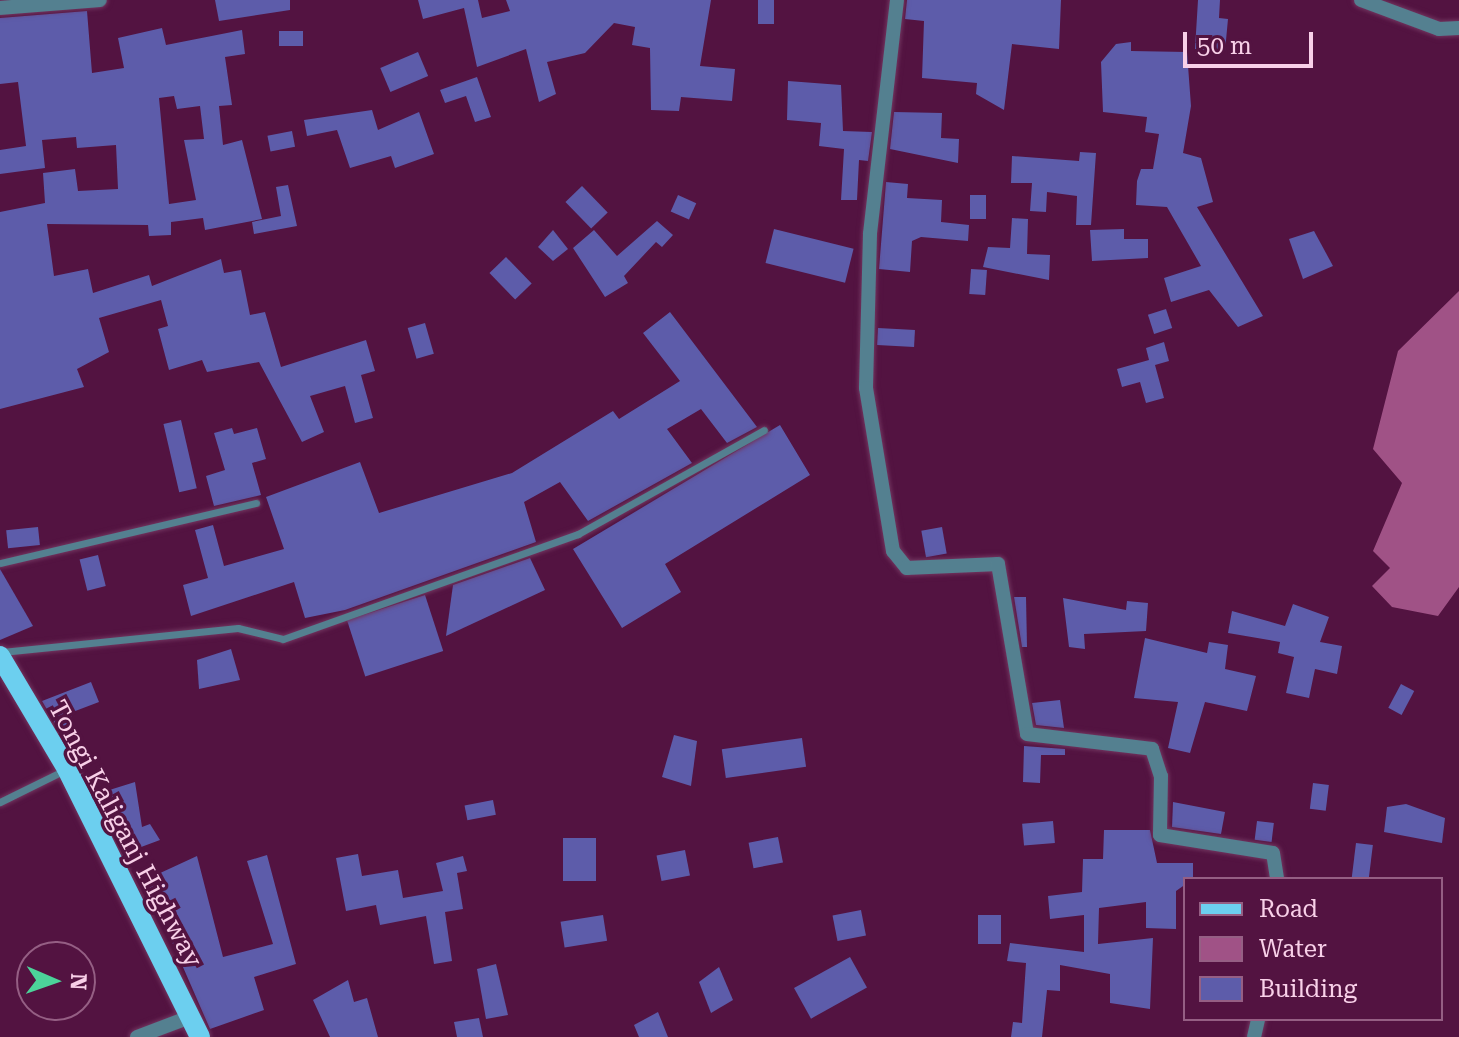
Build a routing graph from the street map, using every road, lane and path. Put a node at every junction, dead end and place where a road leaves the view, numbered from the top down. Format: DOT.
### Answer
graph roads {
  1 [pos="100,0"];
  2 [pos="897,0"];
  3 [pos="1361,0"];
  4 [pos="0,8"];
  5 [pos="1459,28"];
  6 [pos="764,430"];
  7 [pos="256,503"];
  8 [pos="0,563"];
  9 [pos="0,654"];
  10 [pos="67,769"];
  11 [pos="0,802"];
  12 [pos="1277,877"];
  13 [pos="190,1017"];
  14 [pos="137,1037"];
  15 [pos="200,1037"];
  1 -- 4 [label="street"];
  2 -- 12 [label="street"];
  3 -- 5 [label="street"];
  6 -- 9 [label="lane"];
  7 -- 8 [label="lane"];
  9 -- 10 [label="main road, Tongi Kaliganj Highway"];
  10 -- 11 [label="lane"];
  10 -- 13 [label="main road, Tongi Kaliganj Highway"];
  13 -- 14 [label="street"];
  13 -- 15 [label="main road, Tongi Kaliganj Highway"];
}
